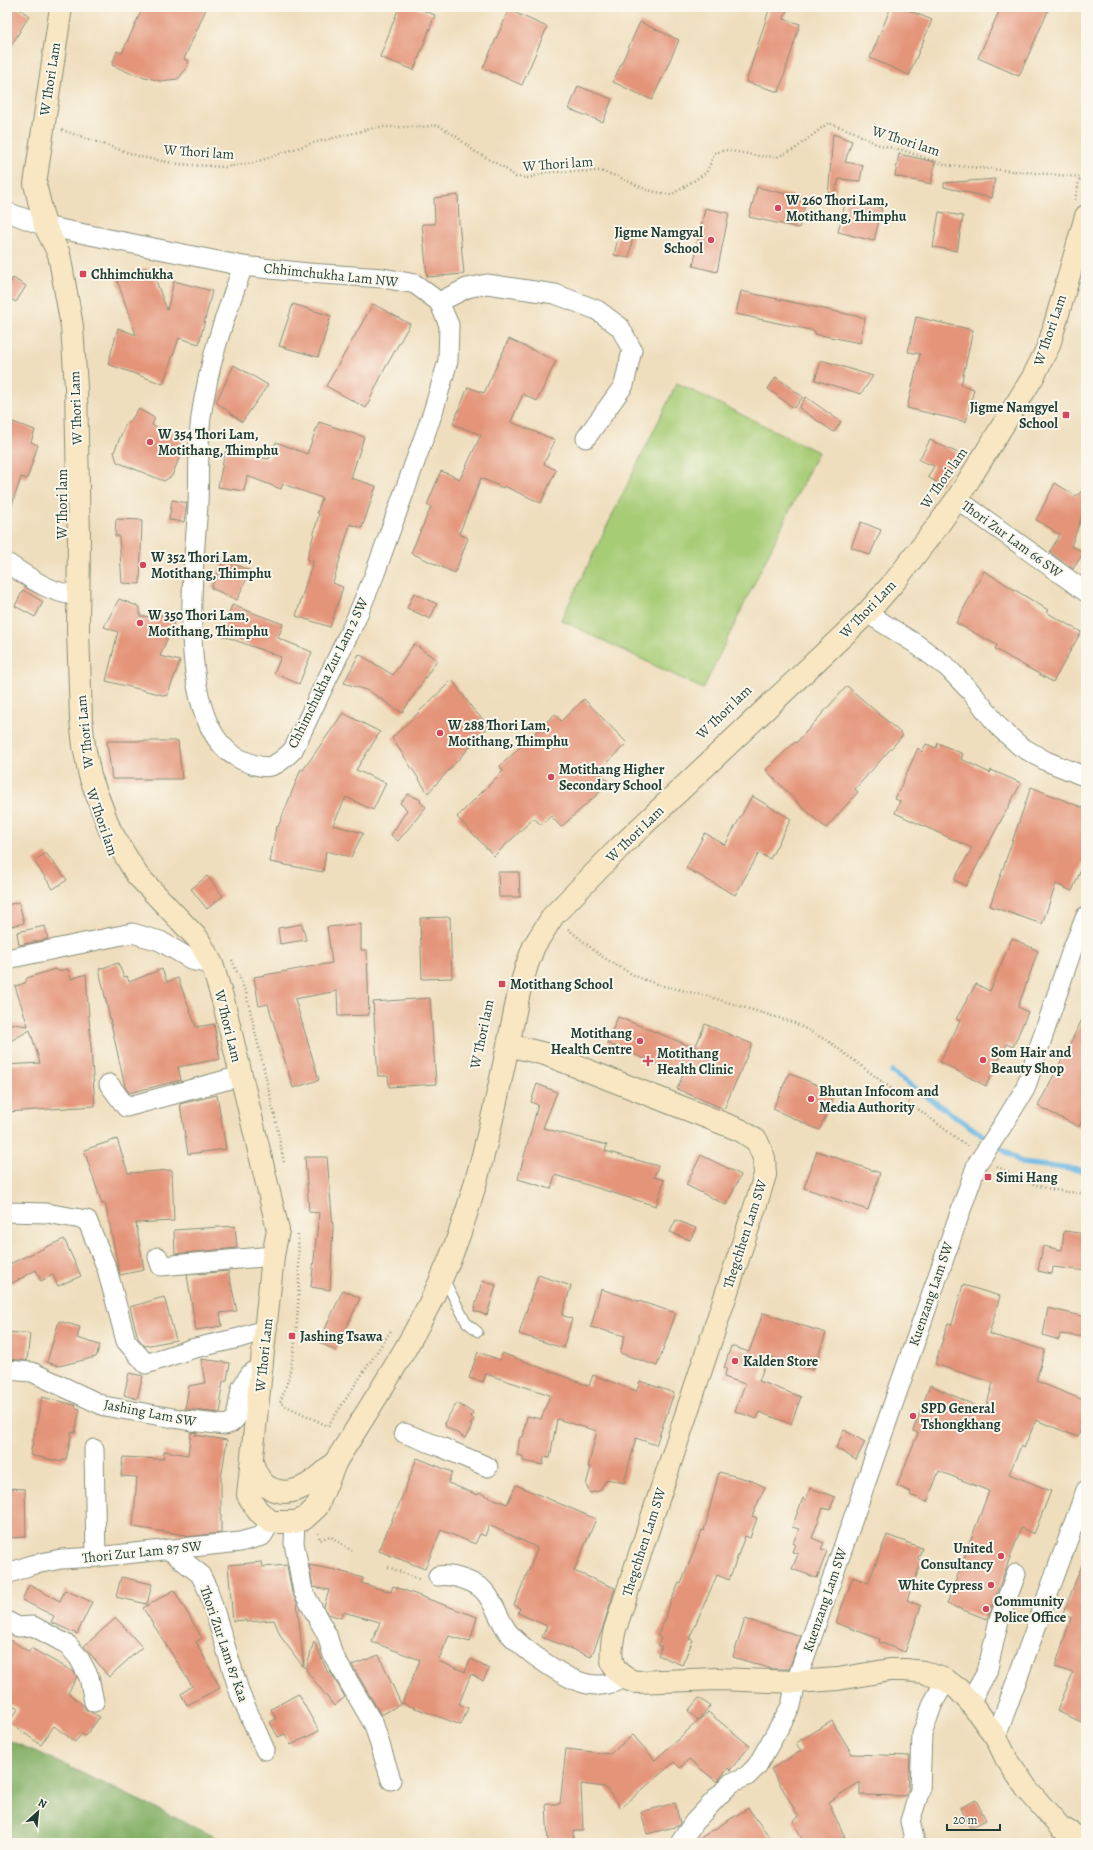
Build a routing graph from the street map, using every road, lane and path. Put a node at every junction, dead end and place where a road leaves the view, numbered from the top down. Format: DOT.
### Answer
graph roads {
  1 [pos="61,7"];
  2 [pos="43,124"];
  3 [pos="7,212"];
  4 [pos="1083,212"];
  5 [pos="45,226"];
  6 [pos="243,266"];
  7 [pos="439,302"];
  8 [pos="586,438"];
  9 [pos="957,499"];
  10 [pos="7,563"];
  11 [pos="1086,592"];
  12 [pos="77,595"];
  13 [pos="867,613"];
  14 [pos="1086,778"];
  15 [pos="553,916"];
  16 [pos="1086,916"];
  17 [pos="7,959"];
  18 [pos="212,964"];
  19 [pos="508,1046"];
  20 [pos="241,1076"];
  21 [pos="109,1084"];
  22 [pos="968,1147"];
  23 [pos="985,1163"];
  24 [pos="1086,1193"];
  25 [pos="7,1212"];
  26 [pos="274,1256"];
  27 [pos="158,1257"];
  28 [pos="442,1276"];
  29 [pos="393,1327"];
  30 [pos="267,1329"];
  31 [pos="478,1332"];
  32 [pos="263,1366"];
  33 [pos="7,1370"];
  34 [pos="280,1403"];
  35 [pos="404,1433"];
  36 [pos="94,1449"];
  37 [pos="336,1461"];
  38 [pos="252,1463"];
  39 [pos="488,1468"];
  40 [pos="1086,1490"];
  41 [pos="301,1519"];
  42 [pos="271,1522"];
  43 [pos="168,1549"];
  44 [pos="352,1550"];
  45 [pos="96,1558"];
  46 [pos="388,1567"];
  47 [pos="7,1574"];
  48 [pos="1016,1574"];
  49 [pos="438,1576"];
  50 [pos="7,1621"];
  51 [pos="623,1678"];
  52 [pos="946,1680"];
  53 [pos="796,1682"];
  54 [pos="94,1702"];
  55 [pos="970,1702"];
  56 [pos="996,1737"];
  57 [pos="265,1750"];
  58 [pos="391,1780"];
  59 [pos="1086,1842"];
  60 [pos="680,1843"];
  61 [pos="915,1843"];
  1 -- 2 [label="main road, W Thori Lam"];
  2 -- 4 [label="path, W Thori lam"];
  2 -- 5 [label="main road, W Thori Lam"];
  3 -- 5 [label="street, Chhimchukha Lam NW"];
  4 -- 9 [label="main road, W Thori Lam"];
  5 -- 6 [label="street, Chhimchukha Lam NW"];
  5 -- 12 [label="main road, W Thori Lam"];
  6 -- 7 [label="street, Chhimchukha Lam NW"];
  6 -- 7 [label="street, Chhimchukha Zur Lam 2 SW"];
  7 -- 8 [label="street"];
  9 -- 11 [label="street, Thori Zur Lam 66 SW"];
  9 -- 13 [label="main road, W Thori Lam"];
  10 -- 12 [label="street"];
  12 -- 18 [label="main road, W Thori Lam"];
  13 -- 14 [label="street"];
  13 -- 15 [label="main road, W Thori Lam"];
  15 -- 19 [label="main road, W Thori Lam"];
  15 -- 22 [label="path"];
  16 -- 23 [label="street, Kuenzang Lam SW, bridge"];
  17 -- 18 [label="street"];
  18 -- 20 [label="main road, W Thori Lam"];
  19 -- 28 [label="main road, W Thori Lam"];
  19 -- 51 [label="main road, Thegchhen Lam SW"];
  20 -- 21 [label="street"];
  20 -- 26 [label="main road, W Thori Lam"];
  23 -- 24 [label="path"];
  23 -- 53 [label="street, Kuenzang Lam SW"];
  25 -- 30 [label="street"];
  26 -- 27 [label="street"];
  26 -- 30 [label="main road, W Thori Lam"];
  28 -- 31 [label="lane"];
  28 -- 37 [label="main road, W Thori Lam"];
  29 -- 34 [label="path"];
  30 -- 32 [label="main road, W Thori Lam"];
  32 -- 33 [label="street, Jashing Lam SW"];
  32 -- 38 [label="main road, W Thori Lam"];
  35 -- 39 [label="street"];
  36 -- 45 [label="street"];
  37 -- 38 [label="main road, W Thori Lam"];
  37 -- 41 [label="main road, W Thori Lam"];
  38 -- 42 [label="main road, W Thori Lam"];
  40 -- 56 [label="street"];
  41 -- 42 [label="main road"];
  41 -- 44 [label="path"];
  41 -- 58 [label="street"];
  42 -- 43 [label="street, Thori Zur Lam 87 SW"];
  43 -- 45 [label="street, Thori Zur Lam 87 SW"];
  43 -- 57 [label="street, Thori Zur Lam 87 Kaa"];
  45 -- 47 [label="street, Thori Zur Lam 87 SW"];
  46 -- 49 [label="path"];
  48 -- 55 [label="street"];
  49 -- 51 [label="street"];
  50 -- 54 [label="street"];
  51 -- 53 [label="main road"];
  52 -- 53 [label="main road"];
  52 -- 55 [label="main road"];
  52 -- 61 [label="street"];
  53 -- 60 [label="street, Kuenzang Lam SW"];
  55 -- 56 [label="main road"];
  56 -- 59 [label="main road"];
}
